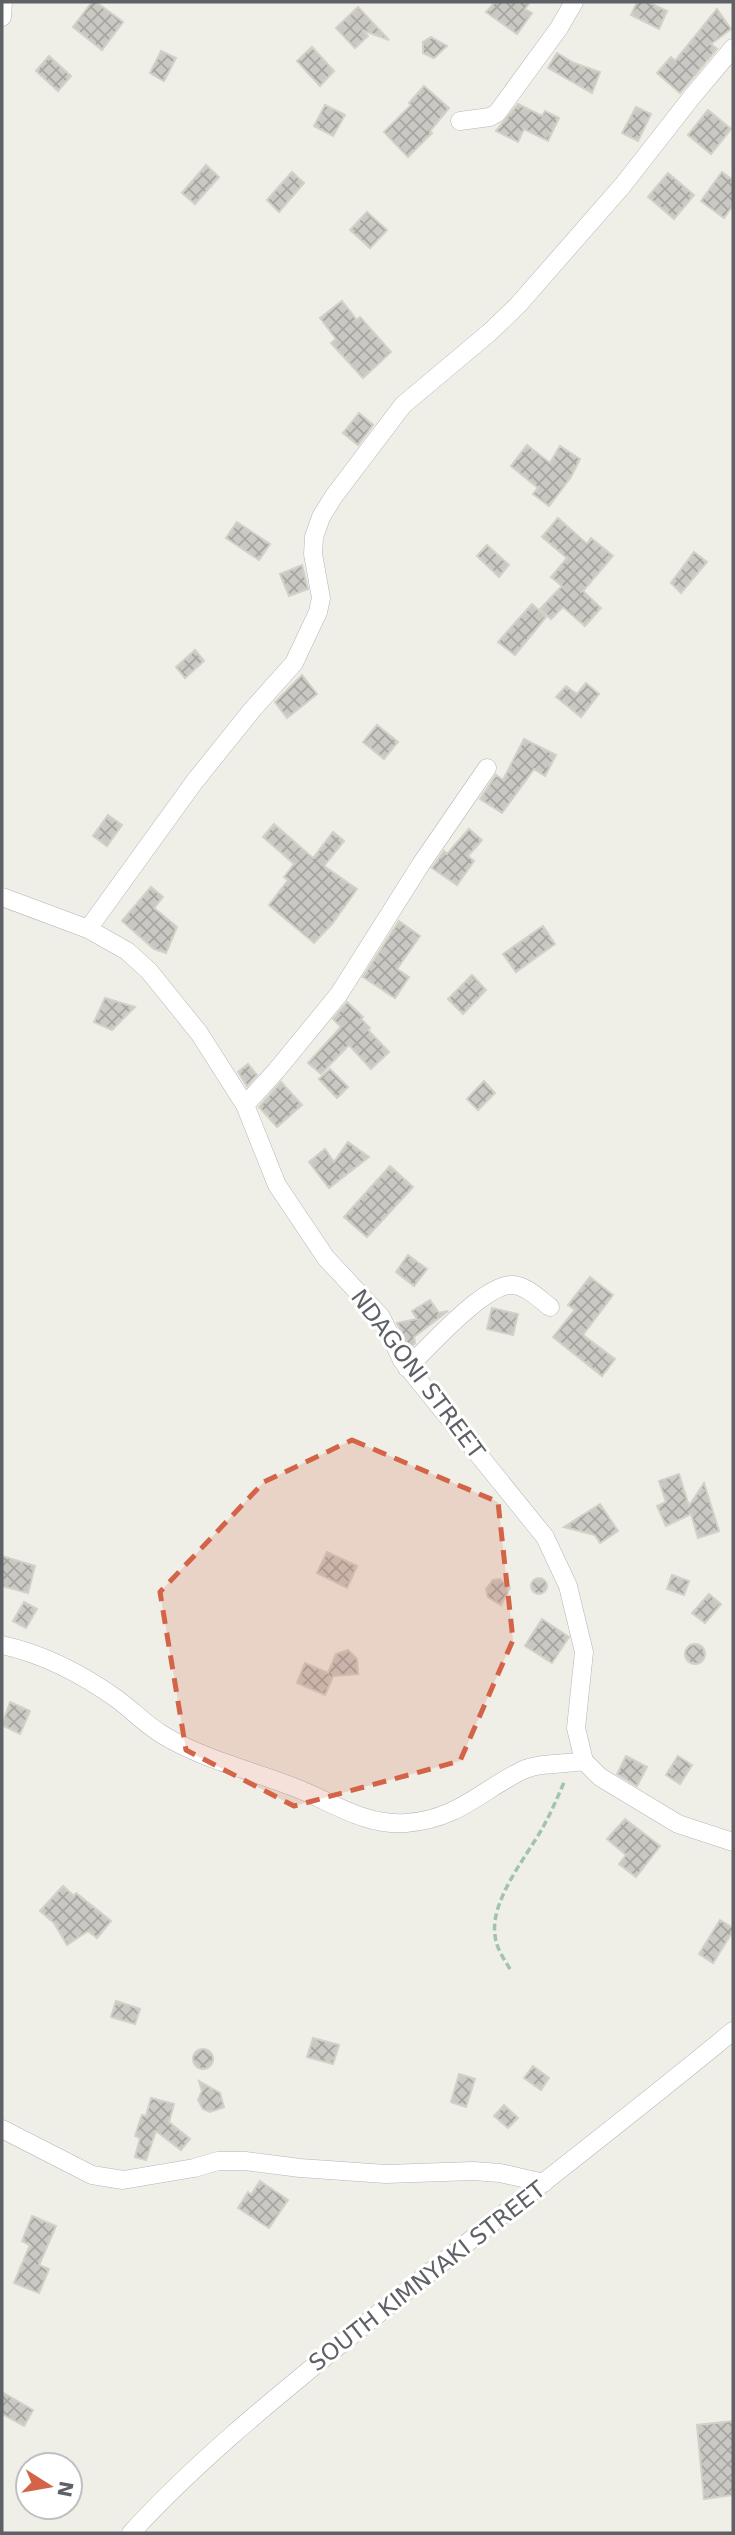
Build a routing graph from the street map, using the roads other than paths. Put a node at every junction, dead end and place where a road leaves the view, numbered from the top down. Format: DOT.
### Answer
graph roads {
  1 [pos="3,2"];
  2 [pos="574,2"];
  3 [pos="2,16"];
  4 [pos="733,48"];
  5 [pos="460,121"];
  6 [pos="487,768"];
  7 [pos="2,897"];
  8 [pos="88,929"];
  9 [pos="245,1105"];
  10 [pos="550,1307"];
  11 [pos="407,1368"];
  12 [pos="2,1645"];
  13 [pos="576,1763"];
  14 [pos="733,1842"];
  15 [pos="733,2031"];
  16 [pos="2,2129"];
  17 [pos="544,2183"];
  18 [pos="131,2533"];
  1 -- 3 [label="street"];
  2 -- 5 [label="street"];
  4 -- 8 [label="street"];
  6 -- 9 [label="street"];
  7 -- 8 [label="street, NDAGONI STREET"];
  8 -- 9 [label="street, NDAGONI STREET"];
  9 -- 11 [label="street, NDAGONI STREET"];
  10 -- 11 [label="street"];
  11 -- 13 [label="street, NDAGONI STREET"];
  12 -- 13 [label="street"];
  13 -- 14 [label="street"];
  15 -- 17 [label="street, SOUTH KIMNYAKI STREET"];
  16 -- 17 [label="street"];
  17 -- 18 [label="street, SOUTH KIMNYAKI STREET"];
}
